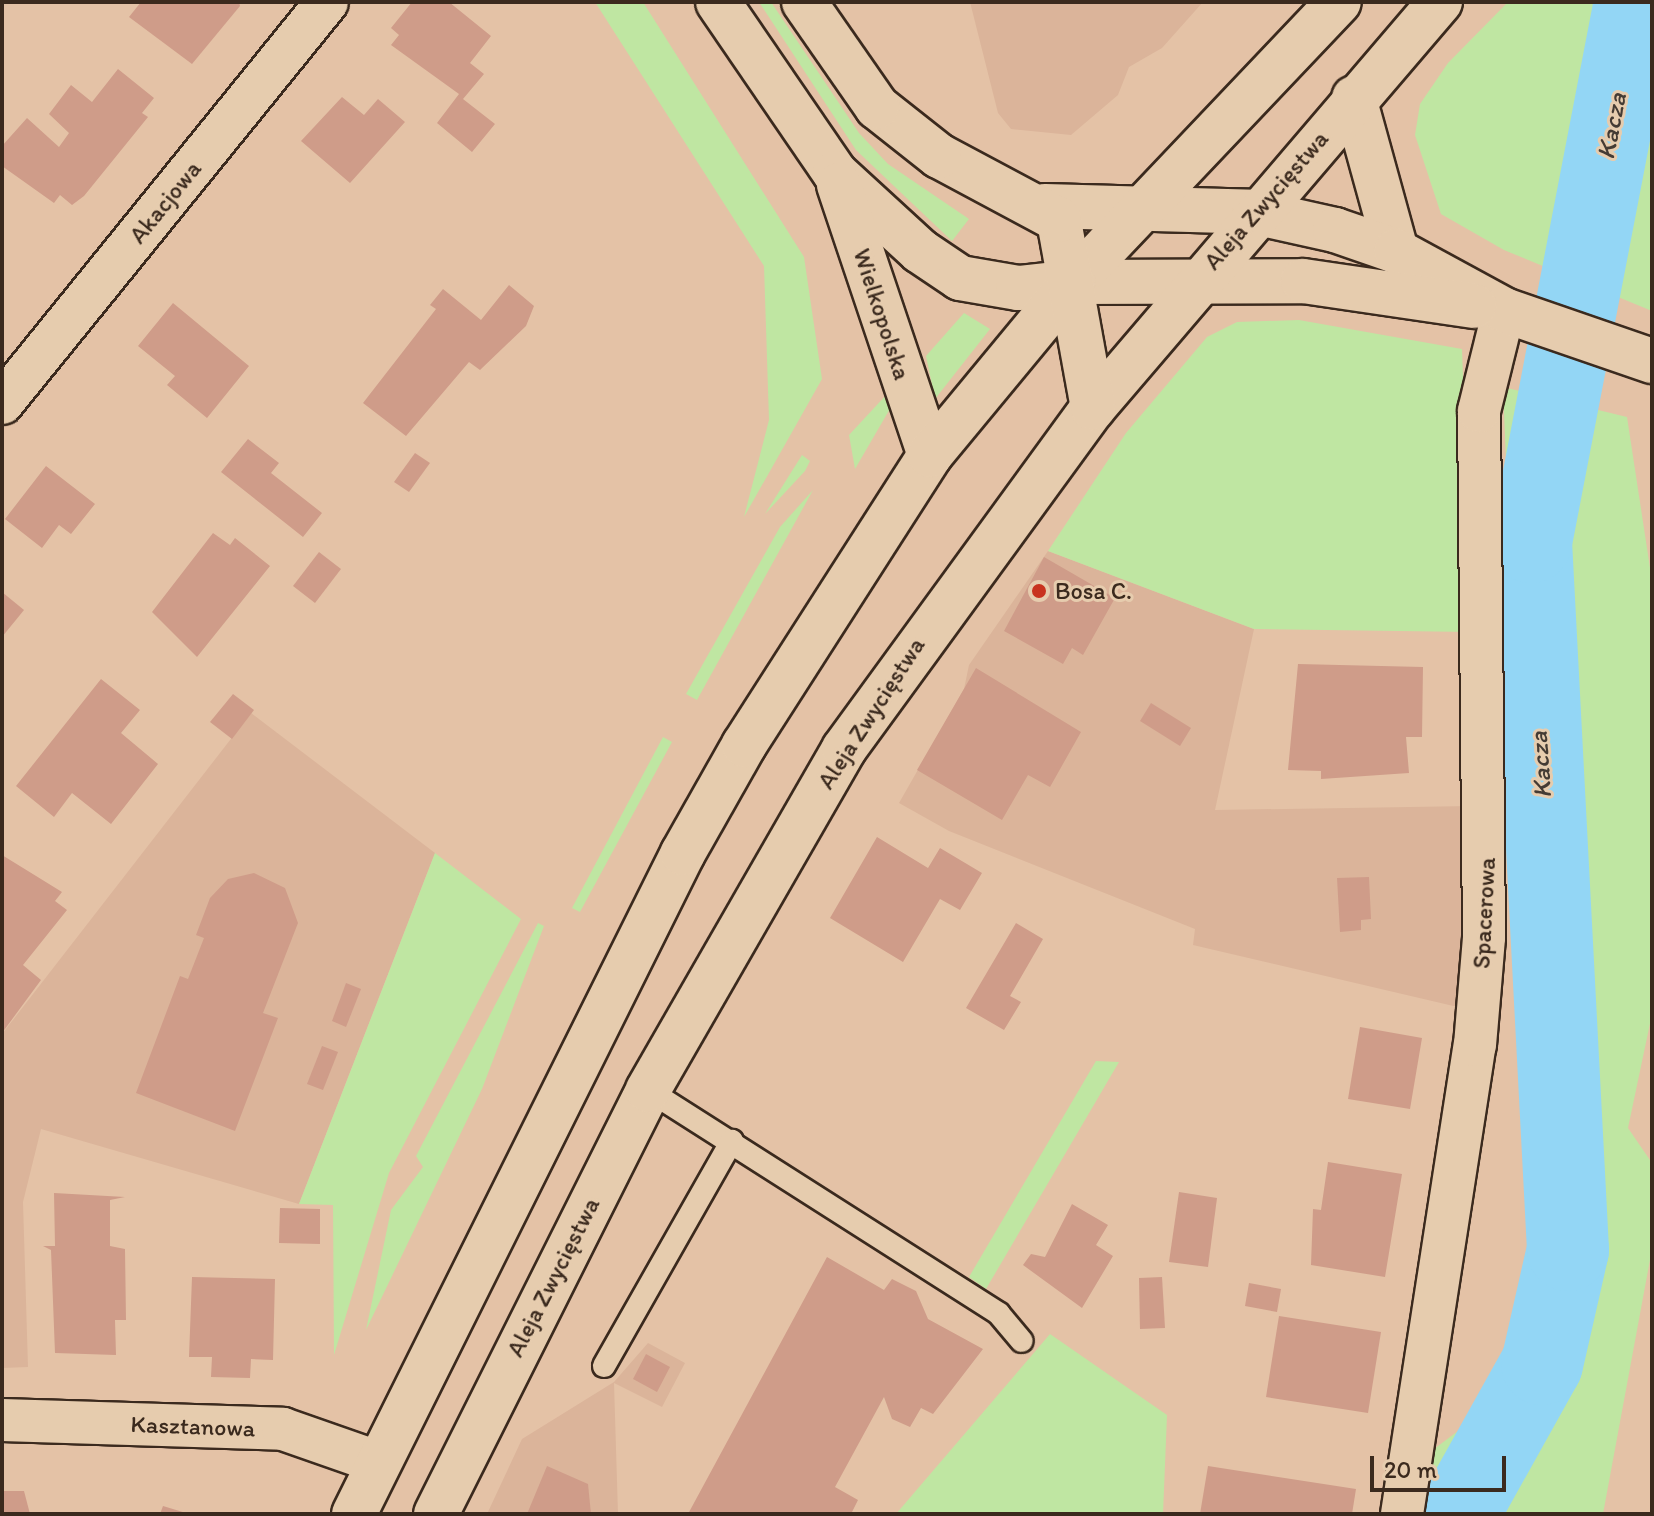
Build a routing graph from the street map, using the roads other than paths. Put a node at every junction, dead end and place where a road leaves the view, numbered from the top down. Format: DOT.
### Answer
graph roads {
  1 [pos="327,2"];
  2 [pos="718,2"];
  3 [pos="804,2"];
  4 [pos="1339,2"];
  5 [pos="1440,2"];
  6 [pos="1354,98"];
  7 [pos="835,173"];
  8 [pos="1045,206"];
  9 [pos="1140,208"];
  10 [pos="1254,212"];
  11 [pos="1396,251"];
  12 [pos="1199,278"];
  13 [pos="1073,282"];
  14 [pos="1511,312"];
  15 [pos="1636,357"];
  16 [pos="2,403"];
  17 [pos="1093,408"];
  18 [pos="930,455"];
  19 [pos="648,1090"];
  20 [pos="732,1141"];
  21 [pos="1022,1341"];
  22 [pos="604,1366"];
  23 [pos="2,1420"];
  24 [pos="377,1462"];
  25 [pos="354,1514"];
  26 [pos="436,1514"];
  27 [pos="1402,1514"];
  1 -- 16 [label="street, Akacjowa"];
  2 -- 7 [label="main road, Wielkopolska"];
  3 -- 8 [label="main road"];
  4 -- 9 [label="main road"];
  5 -- 6 [label="main road, Aleja Zwycięstwa"];
  6 -- 10 [label="main road, Aleja Zwycięstwa"];
  6 -- 11 [label="main road"];
  7 -- 13 [label="main road, Wielkopolska"];
  7 -- 18 [label="main road, Wielkopolska"];
  8 -- 9 [label="main road"];
  8 -- 13 [label="main road"];
  9 -- 10 [label="main road"];
  9 -- 12 [label="main road"];
  9 -- 13 [label="main road"];
  10 -- 11 [label="main road"];
  10 -- 12 [label="main road, Aleja Zwycięstwa"];
  11 -- 14 [label="main road"];
  12 -- 13 [label="main road, Wielkopolska"];
  12 -- 14 [label="main road, Wielkopolska"];
  12 -- 17 [label="main road, Aleja Zwycięstwa"];
  13 -- 17 [label="main road"];
  13 -- 18 [label="main road"];
  14 -- 15 [label="main road"];
  14 -- 27 [label="street, Spacerowa"];
  17 -- 19 [label="main road, Aleja Zwycięstwa"];
  18 -- 24 [label="main road"];
  19 -- 20 [label="lane"];
  19 -- 26 [label="main road, Aleja Zwycięstwa"];
  20 -- 21 [label="lane"];
  20 -- 22 [label="lane"];
  23 -- 24 [label="street, Kasztanowa"];
  24 -- 25 [label="main road"];
}
